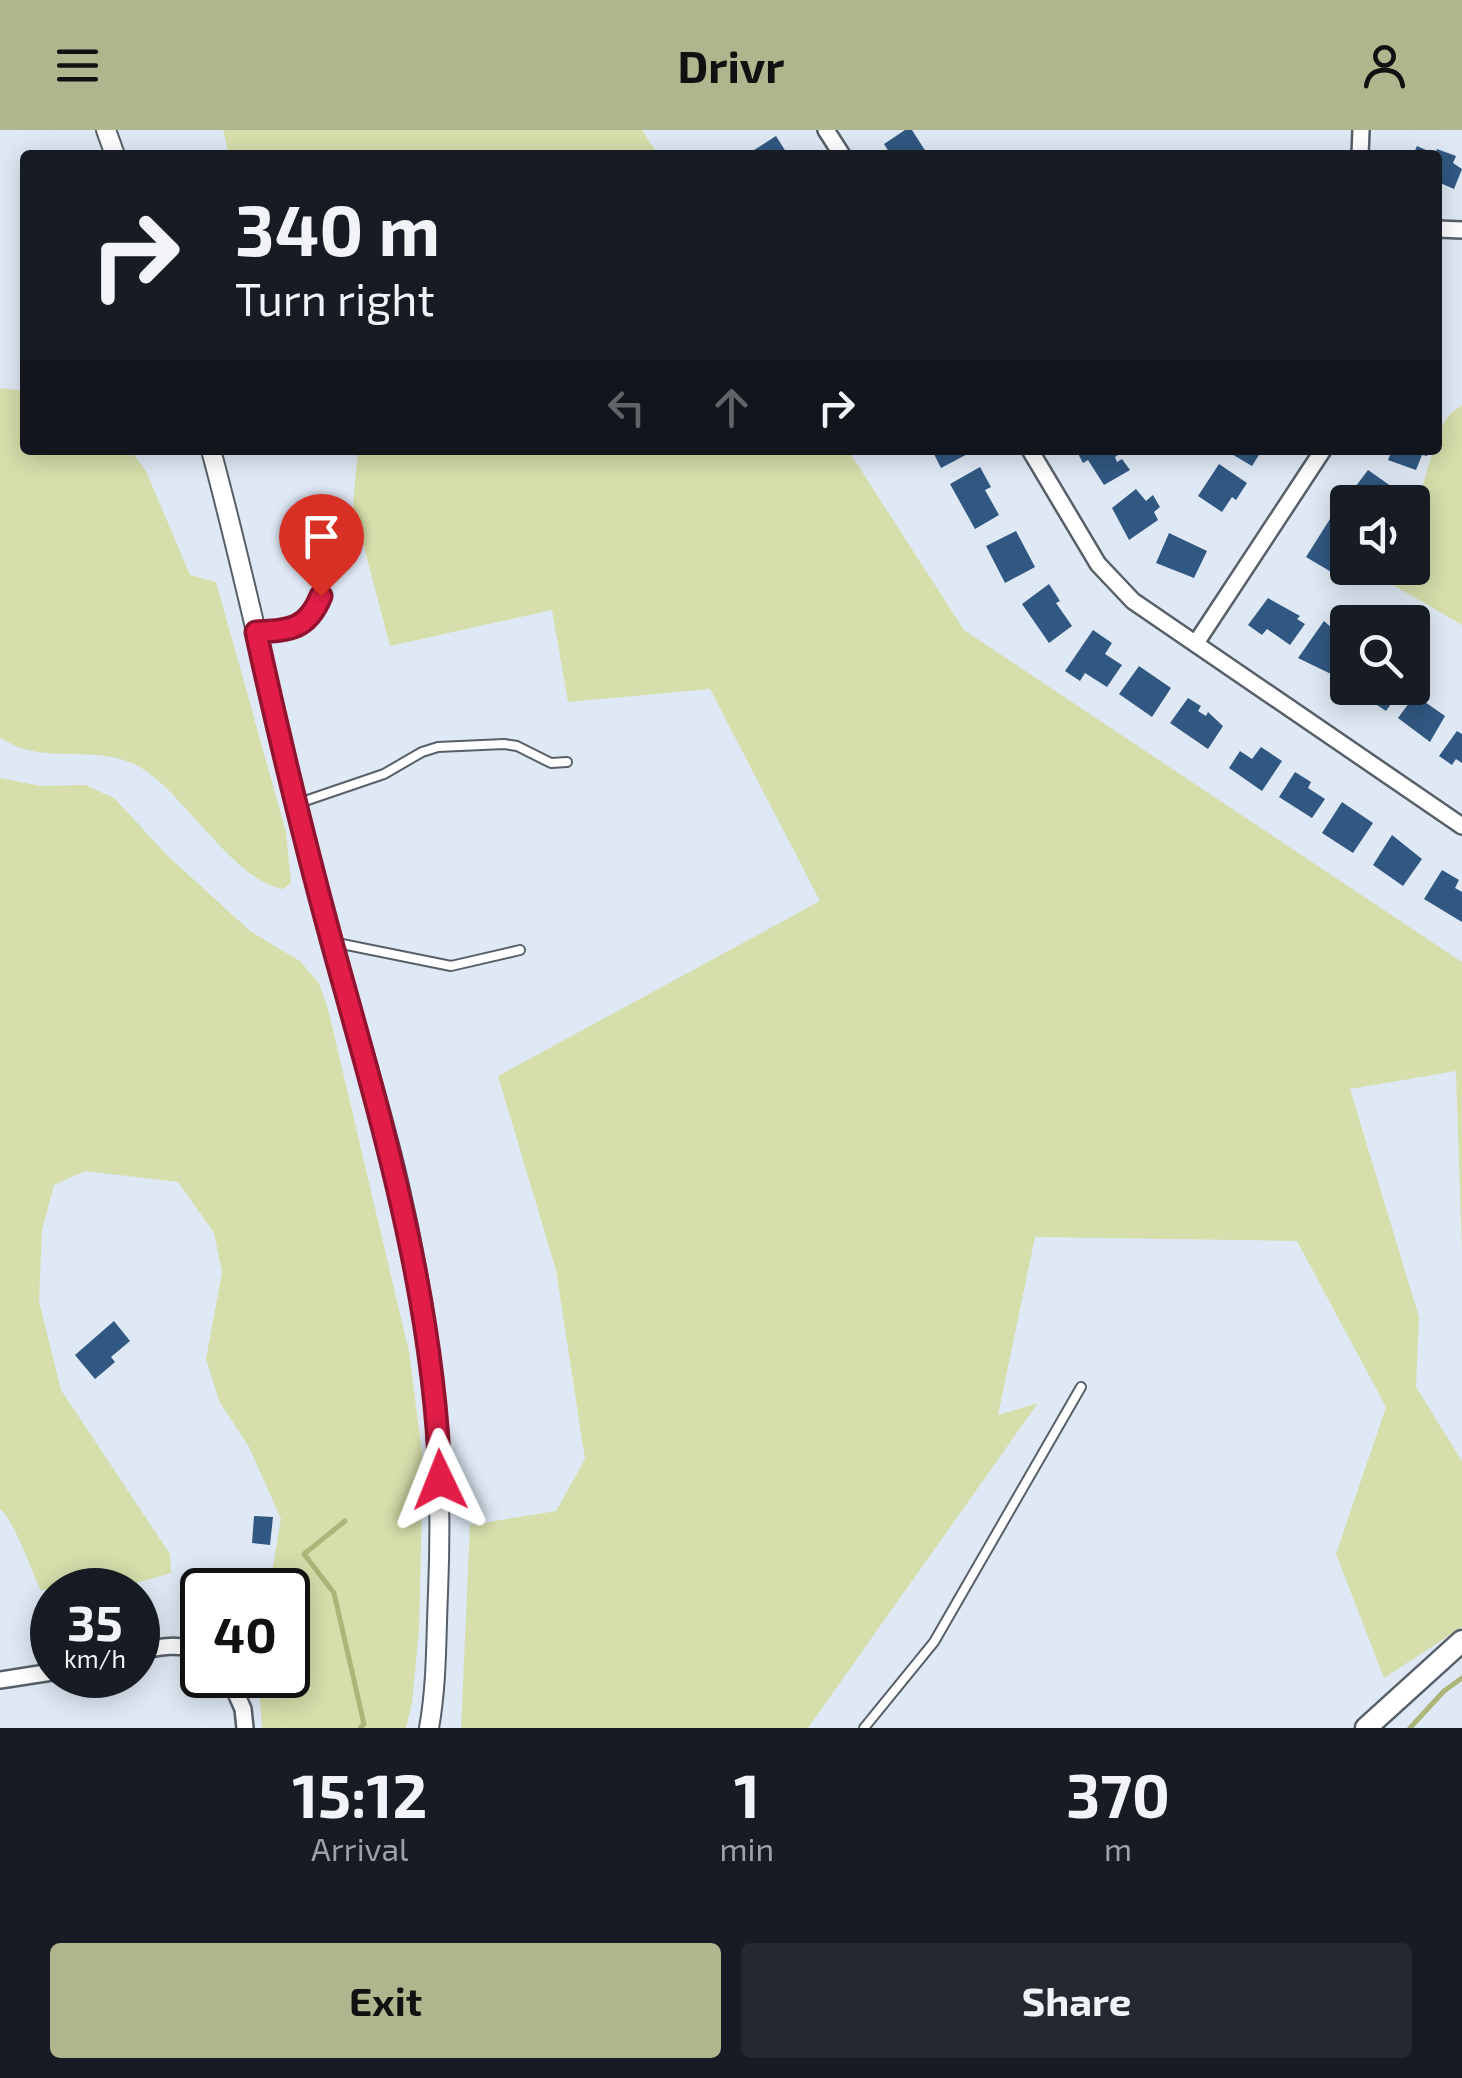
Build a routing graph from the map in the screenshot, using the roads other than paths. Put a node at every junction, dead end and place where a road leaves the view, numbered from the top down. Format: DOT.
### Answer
graph roads {
  1 [pos="212,455"];
  2 [pos="1033,455"];
  3 [pos="1320,455"];
  4 [pos="325,552"];
  5 [pos="256,632"];
  6 [pos="1196,644"];
  7 [pos="567,762"];
  8 [pos="296,804"];
  9 [pos="1462,826"];
  10 [pos="332,942"];
  11 [pos="520,950"];
  12 [pos="1082,1387"];
  13 [pos="1462,1641"];
  14 [pos="30,1675"];
  15 [pos="0,1680"];
  16 [pos="238,1698"];
  17 [pos="246,1728"];
  18 [pos="429,1728"];
  19 [pos="864,1728"];
  20 [pos="1366,1728"];
  1 -- 5 [label="street"];
  2 -- 6 [label="street"];
  3 -- 6 [label="street"];
  4 -- 5 [label="lane"];
  5 -- 8 [label="street"];
  6 -- 9 [label="street"];
  7 -- 8 [label="lane"];
  8 -- 10 [label="street"];
  10 -- 11 [label="lane"];
  10 -- 18 [label="street"];
  12 -- 19 [label="lane"];
  13 -- 20 [label="main road"];
  14 -- 15 [label="street"];
  16 -- 17 [label="street"];
}
